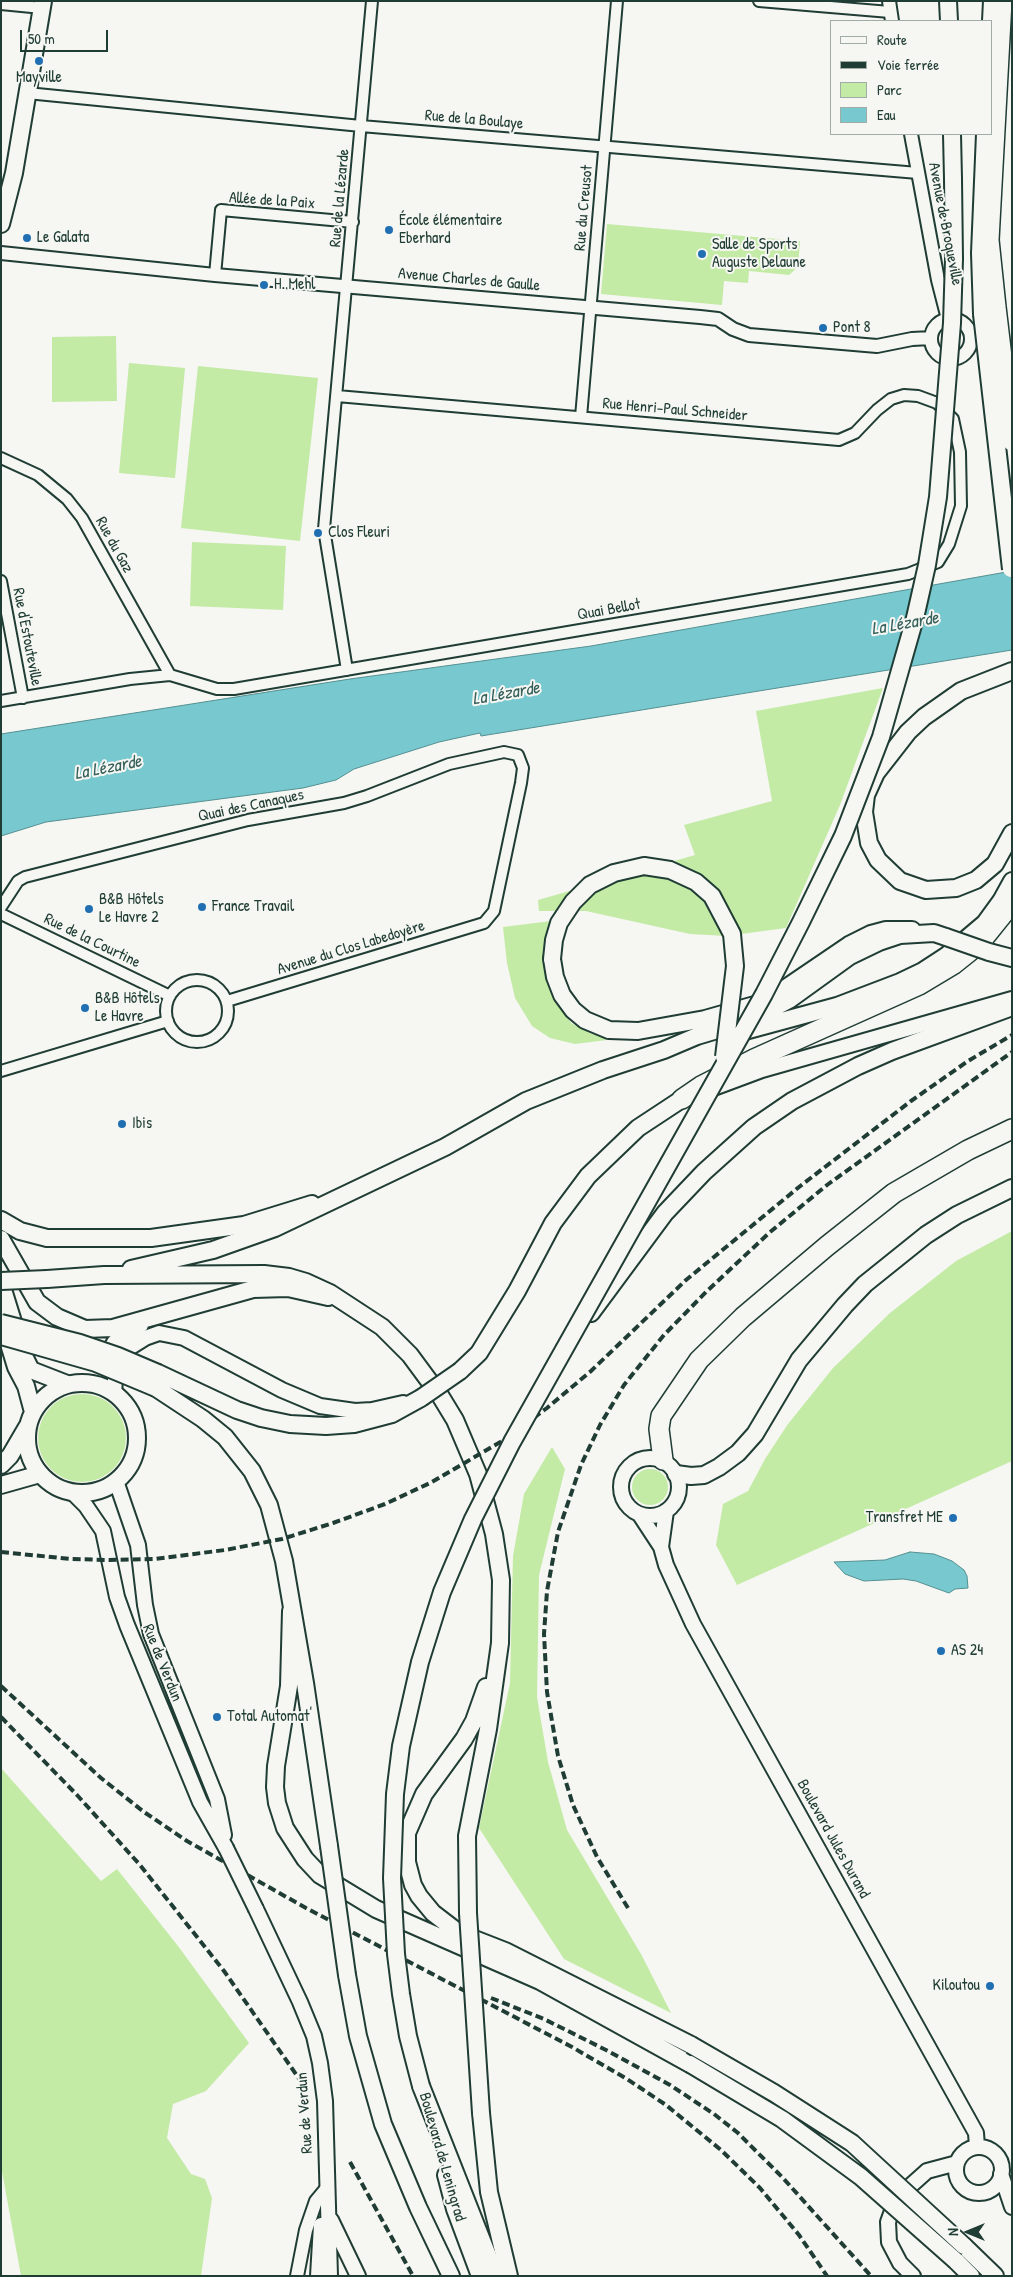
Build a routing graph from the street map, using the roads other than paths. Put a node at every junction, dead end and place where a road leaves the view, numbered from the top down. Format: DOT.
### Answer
graph roads {
  1 [pos="372,1"];
  2 [pos="617,1"];
  3 [pos="759,1"];
  4 [pos="948,1"];
  5 [pos="992,1"];
  6 [pos="1002,1"];
  7 [pos="1,4"];
  8 [pos="43,4"];
  9 [pos="890,11"];
  10 [pos="949,20"];
  11 [pos="991,20"];
  12 [pos="27,93"];
  13 [pos="361,126"];
  14 [pos="911,135"];
  15 [pos="952,135"];
  16 [pos="985,135"];
  17 [pos="604,146"];
  18 [pos="918,173"];
  19 [pos="2,222"];
  20 [pos="353,222"];
  21 [pos="1,253"];
  22 [pos="215,275"];
  23 [pos="347,286"];
  24 [pos="590,308"];
  25 [pos="989,311"];
  26 [pos="948,319"];
  27 [pos="1012,332"];
  28 [pos="970,337"];
  29 [pos="931,338"];
  30 [pos="337,396"];
  31 [pos="581,417"];
  32 [pos="1012,441"];
  33 [pos="960,452"];
  34 [pos="1,458"];
  35 [pos="1012,576"];
  36 [pos="1,582"];
  37 [pos="347,670"];
  38 [pos="1012,671"];
  39 [pos="170,675"];
  40 [pos="23,698"];
  41 [pos="1,701"];
  42 [pos="1012,833"];
  43 [pos="1012,881"];
  44 [pos="1012,903"];
  45 [pos="1,907"];
  46 [pos="1,914"];
  47 [pos="484,923"];
  48 [pos="940,935"];
  49 [pos="1012,958"];
  50 [pos="170,996"];
  51 [pos="1012,999"];
  52 [pos="227,1001"];
  53 [pos="1012,1007"];
  54 [pos="168,1021"];
  55 [pos="664,1050"];
  56 [pos="721,1069"];
  57 [pos="1,1071"];
  58 [pos="682,1099"];
  59 [pos="1012,1129"];
  60 [pos="1012,1188"];
  61 [pos="357,1189"];
  62 [pos="1,1220"];
  63 [pos="1,1239"];
  64 [pos="104,1275"];
  65 [pos="1,1282"];
  66 [pos="344,1301"];
  67 [pos="155,1317"];
  68 [pos="1,1318"];
  69 [pos="1,1323"];
  70 [pos="1,1338"];
  71 [pos="562,1354"];
  72 [pos="157,1380"];
  73 [pos="89,1383"];
  74 [pos="67,1384"];
  75 [pos="114,1393"];
  76 [pos="421,1398"];
  77 [pos="33,1412"];
  78 [pos="27,1427"];
  79 [pos="1,1465"];
  80 [pos="670,1467"];
  81 [pos="40,1474"];
  82 [pos="116,1482"];
  83 [pos="1,1485"];
  84 [pos="73,1492"];
  85 [pos="666,1512"];
  86 [pos="640,1515"];
  87 [pos="661,1547"];
  88 [pos="292,1611"];
  89 [pos="500,1644"];
  90 [pos="226,1848"];
  91 [pos="421,2086"];
  92 [pos="977,2147"];
  93 [pos="957,2163"];
  94 [pos="1001,2174"];
  95 [pos="326,2187"];
  96 [pos="1012,2206"];
  97 [pos="330,2218"];
  98 [pos="297,2276"];
  99 [pos="318,2276"];
  100 [pos="330,2276"];
  101 [pos="358,2276"];
  102 [pos="451,2276"];
  103 [pos="480,2276"];
  104 [pos="496,2276"];
  105 [pos="509,2276"];
  106 [pos="913,2276"];
  107 [pos="971,2276"];
  108 [pos="995,2276"];
  1 -- 13 [label="street, Rue de la Lézarde"];
  2 -- 17 [label="street, Rue du Creusot"];
  3 -- 9 [label="street"];
  4 -- 10 [label="main road"];
  5 -- 11 [label="main road"];
  6 -- 25 [label="highway"];
  7 -- 8 [label="street"];
  8 -- 12 [label="main road"];
  12 -- 13 [label="street, Rue de la Boulaye"];
  12 -- 19 [label="main road"];
  13 -- 17 [label="street, Rue de la Boulaye"];
  13 -- 20 [label="street, Rue de la Lézarde"];
  14 -- 18 [label="street, Avenue de Broqueville"];
  15 -- 56 [label="main road, bridge"];
  16 -- 25 [label="main road"];
  17 -- 18 [label="street, Rue de la Boulaye"];
  17 -- 24 [label="street, Rue du Creusot"];
  18 -- 26 [label="street, Avenue de Broqueville"];
  20 -- 22 [label="street, Allée de la Paix"];
  20 -- 23 [label="street, Rue de la Lézarde"];
  21 -- 22 [label="street, Avenue Charles de Gaulle"];
  22 -- 23 [label="street, Avenue Charles de Gaulle"];
  23 -- 24 [label="street, Avenue Charles de Gaulle"];
  23 -- 30 [label="street, Rue de la Lézarde"];
  24 -- 29 [label="street, Avenue Charles de Gaulle"];
  24 -- 31 [label="street, Rue du Creusot"];
  25 -- 32 [label="highway, bridge"];
  25 -- 35 [label="main road, bridge"];
  26 -- 28 [label="street"];
  26 -- 29 [label="street"];
  27 -- 28 [label="street"];
  28 -- 29 [label="street"];
  30 -- 31 [label="street, Rue Henri-Paul Schneider"];
  30 -- 37 [label="street, Rue de la Lézarde"];
  31 -- 33 [label="street, Rue Henri-Paul Schneider"];
  33 -- 37 [label="street, Quai Bellot"];
  34 -- 39 [label="street, Rue du Gaz"];
  36 -- 40 [label="street, Rue d'Estouteville"];
  37 -- 39 [label="street, Quai Bellot"];
  38 -- 42 [label="main road"];
  39 -- 40 [label="street"];
  40 -- 41 [label="street"];
  43 -- 55 [label="main road"];
  44 -- 58 [label="highway"];
  45 -- 47 [label="street, Quai des Canaques"];
  46 -- 50 [label="street, Rue de la Courtine"];
  47 -- 52 [label="street, Avenue du Clos Labedoyère"];
  48 -- 49 [label="main road, bridge"];
  48 -- 55 [label="main road"];
  48 -- 56 [label="main road, bridge"];
  50 -- 52 [label="street"];
  50 -- 54 [label="street"];
  51 -- 58 [label="main road"];
  52 -- 54 [label="street"];
  53 -- 71 [label="main road, bridge"];
  54 -- 57 [label="street"];
  55 -- 61 [label="main road"];
  56 -- 71 [label="main road, bridge"];
  58 -- 76 [label="main road, bridge"];
  59 -- 80 [label="highway"];
  60 -- 80 [label="main road"];
  61 -- 62 [label="main road"];
  61 -- 64 [label="main road"];
  63 -- 67 [label="main road"];
  64 -- 65 [label="main road, bridge"];
  64 -- 66 [label="main road"];
  65 -- 74 [label="main road"];
  66 -- 67 [label="main road"];
  66 -- 89 [label="main road"];
  67 -- 73 [label="main road"];
  68 -- 77 [label="main road"];
  69 -- 72 [label="main road, bridge"];
  70 -- 72 [label="main road, bridge"];
  71 -- 91 [label="main road, bridge"];
  72 -- 76 [label="main road"];
  72 -- 88 [label="main road"];
  73 -- 74 [label="main road"];
  73 -- 75 [label="main road"];
  74 -- 77 [label="main road"];
  75 -- 76 [label="main road"];
  75 -- 82 [label="main road"];
  77 -- 78 [label="main road"];
  78 -- 79 [label="main road"];
  78 -- 81 [label="main road"];
  80 -- 85 [label="main road"];
  80 -- 86 [label="main road"];
  81 -- 83 [label="main road"];
  81 -- 84 [label="main road"];
  82 -- 84 [label="main road"];
  82 -- 90 [label="main road, Rue de Verdun"];
  84 -- 90 [label="main road, Rue de Verdun"];
  85 -- 86 [label="main road"];
  85 -- 87 [label="main road"];
  86 -- 87 [label="main road"];
  87 -- 92 [label="main road, Boulevard Jules Durand"];
  88 -- 102 [label="main road, bridge"];
  88 -- 107 [label="main road, bridge"];
  89 -- 105 [label="main road, bridge"];
  89 -- 108 [label="main road, bridge"];
  90 -- 95 [label="main road, Rue de Verdun, bridge"];
  91 -- 103 [label="main road, Boulevard de Leningrad"];
  91 -- 104 [label="main road, Boulevard de Leningrad"];
  92 -- 93 [label="main road"];
  92 -- 94 [label="main road"];
  93 -- 94 [label="main road"];
  93 -- 106 [label="main road"];
  94 -- 96 [label="main road"];
  95 -- 97 [label="main road, Rue de Verdun"];
  95 -- 98 [label="street"];
  95 -- 99 [label="main road, Rue de Verdun"];
  97 -- 100 [label="main road, Rue de Verdun"];
  97 -- 101 [label="main road"];
}
